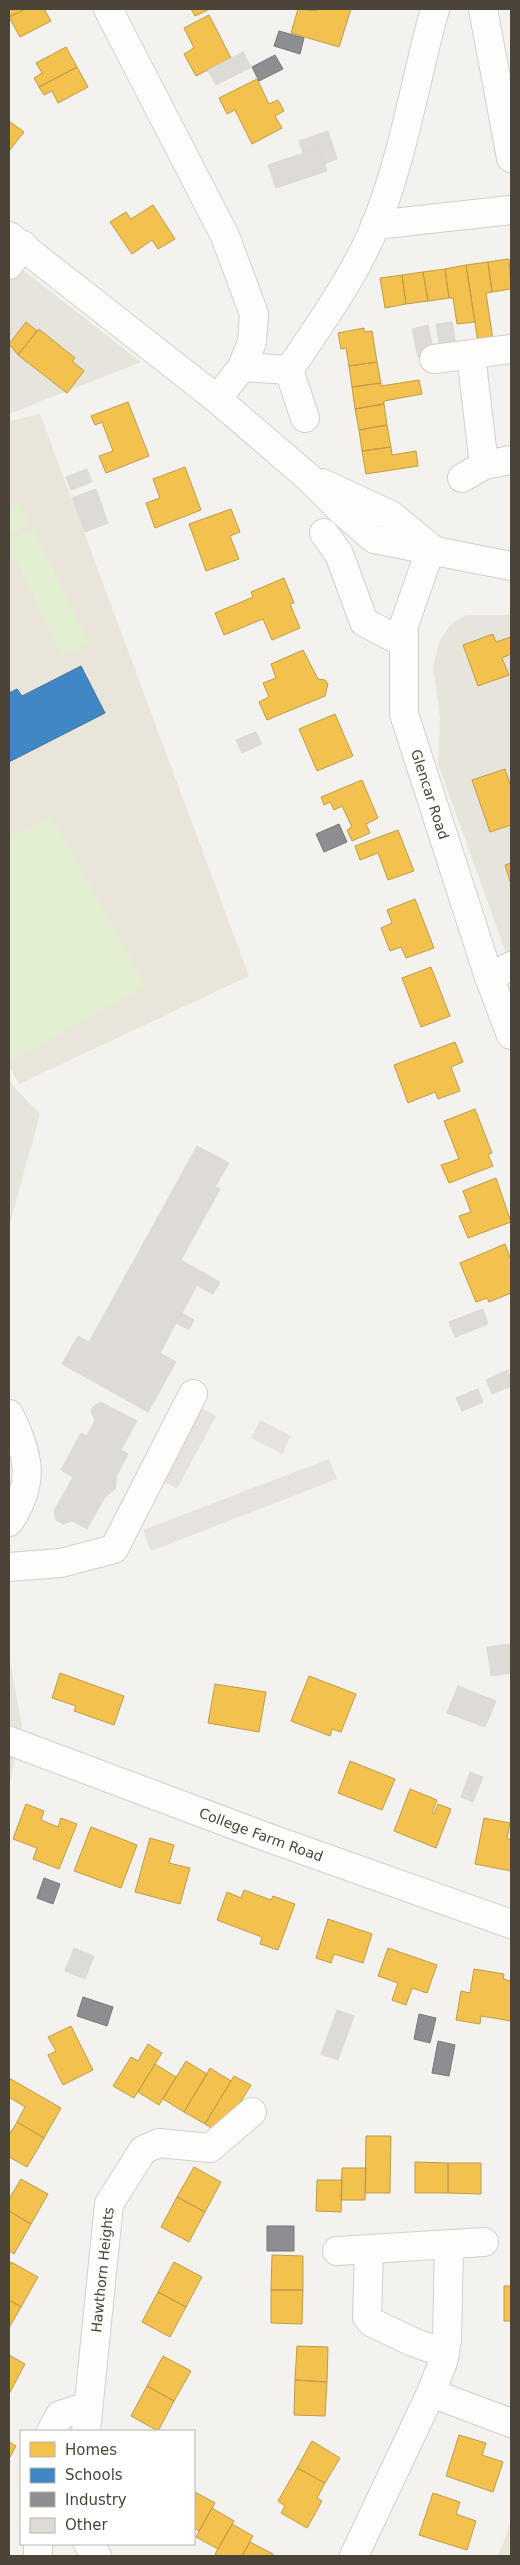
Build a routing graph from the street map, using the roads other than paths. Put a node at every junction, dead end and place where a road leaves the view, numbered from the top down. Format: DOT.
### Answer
graph roads {
  1 [pos="108,9"];
  2 [pos="435,9"];
  3 [pos="483,9"];
  4 [pos="511,158"];
  5 [pos="511,210"];
  6 [pos="375,225"];
  7 [pos="13,249"];
  8 [pos="511,349"];
  9 [pos="471,355"];
  10 [pos="434,359"];
  11 [pos="242,366"];
  12 [pos="289,370"];
  13 [pos="217,400"];
  14 [pos="306,418"];
  15 [pos="511,460"];
  16 [pos="324,533"];
  17 [pos="431,548"];
  18 [pos="511,566"];
  19 [pos="402,642"];
  20 [pos="500,971"];
  21 [pos="511,1035"];
  22 [pos="193,1394"];
  23 [pos="9,1414"];
  24 [pos="9,1522"];
  25 [pos="9,1567"];
  26 [pos="9,1741"];
  27 [pos="511,1924"];
  28 [pos="252,2112"];
  29 [pos="484,2242"];
  30 [pos="449,2245"];
  31 [pos="369,2250"];
  32 [pos="338,2252"];
  33 [pos="445,2353"];
  34 [pos="431,2393"];
  35 [pos="87,2419"];
  36 [pos="511,2422"];
  37 [pos="52,2430"];
  38 [pos="89,2545"];
  39 [pos="97,2556"];
  40 [pos="354,2556"];
  1 -- 11 [label="street"];
  2 -- 6 [label="street"];
  3 -- 4 [label="street"];
  5 -- 6 [label="street"];
  6 -- 12 [label="street"];
  7 -- 13 [label="street"];
  8 -- 9 [label="street"];
  9 -- 10 [label="street"];
  9 -- 15 [label="street"];
  11 -- 12 [label="street"];
  11 -- 13 [label="street"];
  12 -- 14 [label="street"];
  13 -- 17 [label="street"];
  16 -- 19 [label="street"];
  17 -- 18 [label="street"];
  17 -- 19 [label="street, Glencar Road"];
  19 -- 20 [label="street, Glencar Road"];
  20 -- 21 [label="street, Glencar Road"];
  22 -- 25 [label="street"];
  23 -- 24 [label="street"];
  26 -- 27 [label="street, College Farm Road"];
  28 -- 35 [label="street, Hawthorn Heights"];
  29 -- 30 [label="street"];
  30 -- 31 [label="street"];
  30 -- 33 [label="street"];
  31 -- 32 [label="street"];
  31 -- 33 [label="street"];
  33 -- 34 [label="street"];
  34 -- 36 [label="street"];
  34 -- 40 [label="street"];
  35 -- 37 [label="street, Hawthorn Heights"];
  38 -- 39 [label="street"];
}
